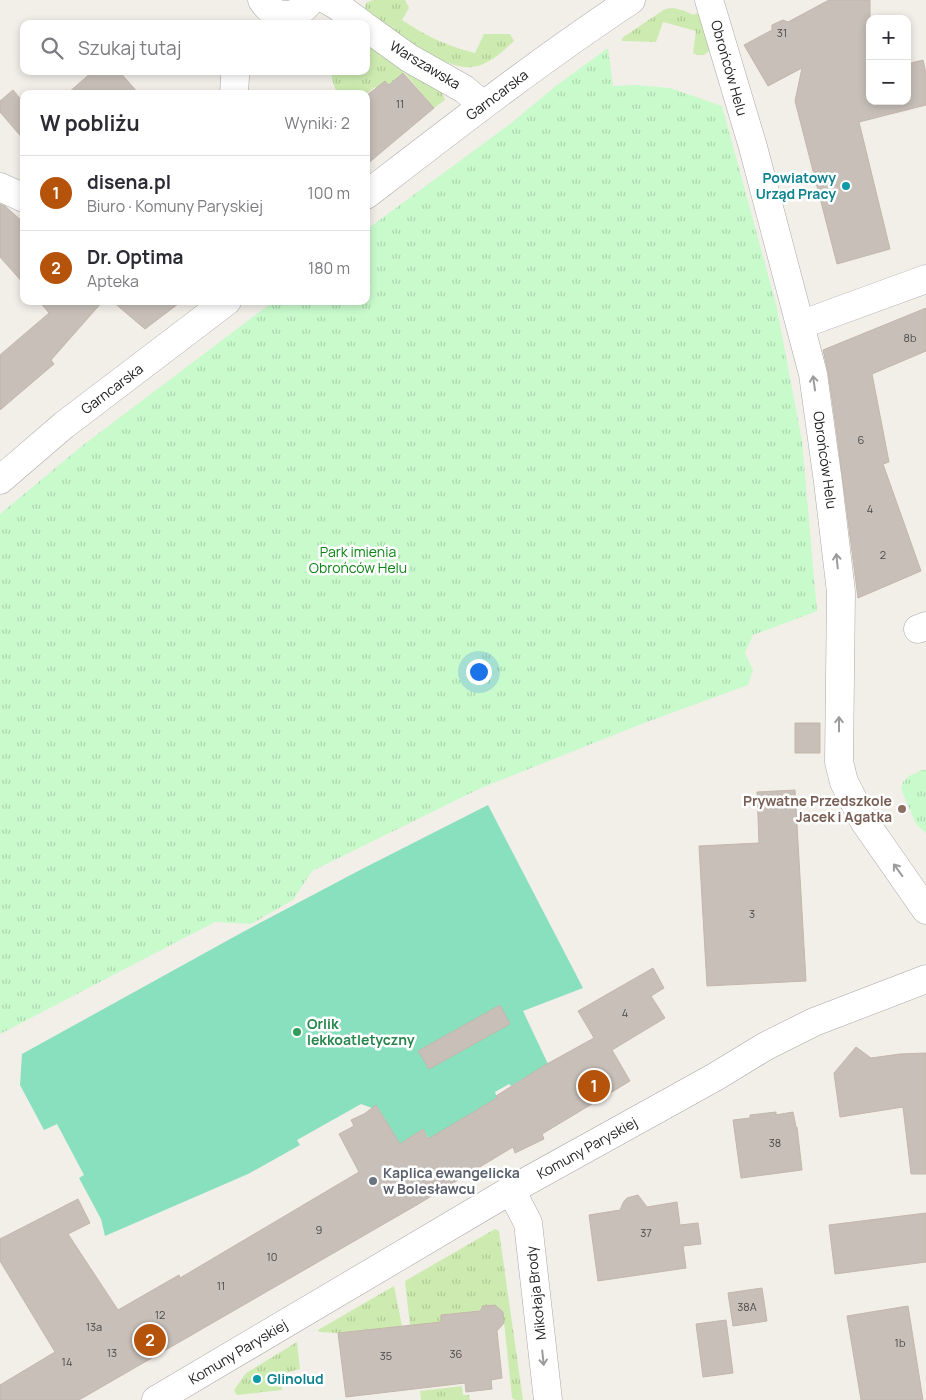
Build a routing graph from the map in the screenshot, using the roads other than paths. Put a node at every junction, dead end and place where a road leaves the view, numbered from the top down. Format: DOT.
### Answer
graph roads {
  1 [pos="311,0"];
  2 [pos="327,0"];
  3 [pos="630,0"];
  4 [pos="709,0"];
  5 [pos="262,10"];
  6 [pos="357,20"];
  7 [pos="370,30"];
  8 [pos="235,75"];
  9 [pos="234,90"];
  10 [pos="483,105"];
  11 [pos="0,187"];
  12 [pos="370,192"];
  13 [pos="20,196"];
  14 [pos="926,279"];
  15 [pos="222,305"];
  16 [pos="800,324"];
  17 [pos="0,480"];
  18 [pos="926,910"];
  19 [pos="926,979"];
  20 [pos="511,1190"];
  21 [pos="195,1390"];
  22 [pos="156,1400"];
  23 [pos="548,1400"];
  1 -- 5 [label="street"];
  2 -- 6 [label="street"];
  3 -- 10 [label="street, Garncarska"];
  4 -- 16 [label="street, Obrońców Helu"];
  7 -- 10 [label="street, Warszawska"];
  8 -- 9 [label="street"];
  10 -- 12 [label="street, Garncarska"];
  11 -- 13 [label="street"];
  14 -- 16 [label="street"];
  15 -- 17 [label="street, Garncarska"];
  18 -- 16 [label="street, Obrońców Helu, one-way"];
  19 -- 20 [label="street, Komuny Paryskiej"];
  20 -- 21 [label="street, Komuny Paryskiej"];
  20 -- 23 [label="street, Mikołaja Brody, one-way"];
  21 -- 22 [label="street, Komuny Paryskiej"];
}
